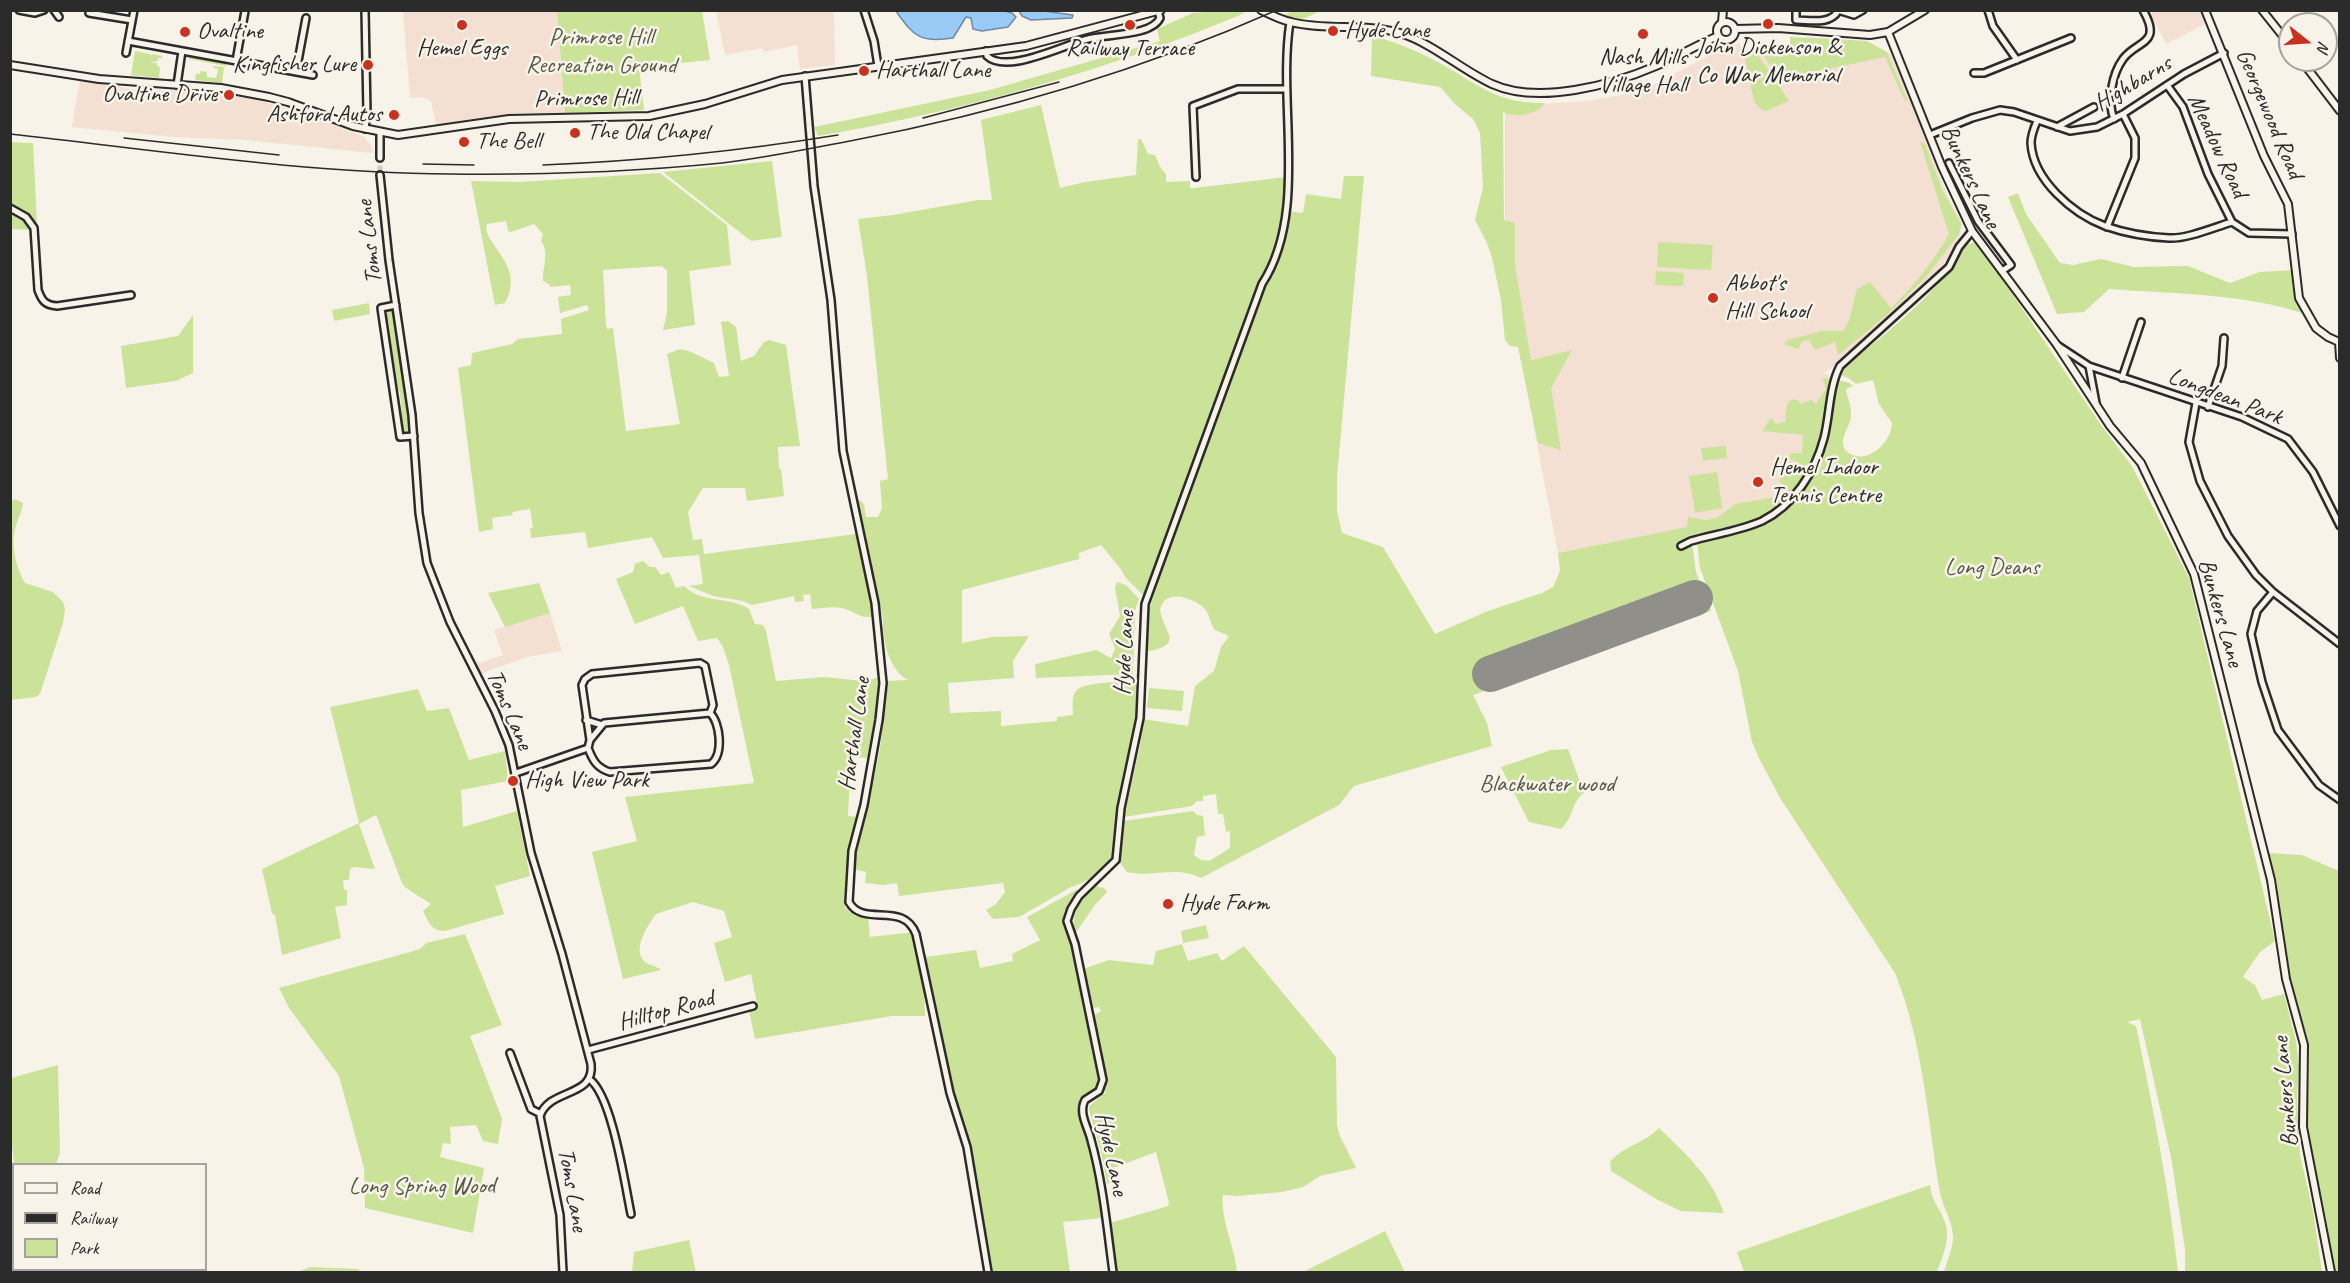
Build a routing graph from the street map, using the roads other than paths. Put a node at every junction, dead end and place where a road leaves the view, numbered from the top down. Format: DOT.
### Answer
graph roads {
  1 [pos="19,10"];
  2 [pos="44,10"];
  3 [pos="54,10"];
  4 [pos="134,10"];
  5 [pos="364,10"];
  6 [pos="864,10"];
  7 [pos="1261,10"];
  8 [pos="1723,10"];
  9 [pos="1796,10"];
  10 [pos="1863,10"];
  11 [pos="1925,10"];
  12 [pos="1988,10"];
  13 [pos="2143,10"];
  14 [pos="2205,10"];
  15 [pos="2262,10"];
  16 [pos="245,11"];
  17 [pos="1159,11"];
  18 [pos="1838,11"];
  19 [pos="89,13"];
  20 [pos="59,17"];
  21 [pos="306,18"];
  22 [pos="132,20"];
  23 [pos="1290,22"];
  24 [pos="1722,22"];
  25 [pos="1735,29"];
  26 [pos="2278,30"];
  27 [pos="1888,32"];
  28 [pos="1718,36"];
  29 [pos="2071,38"];
  30 [pos="128,41"];
  31 [pos="182,51"];
  32 [pos="986,51"];
  33 [pos="126,53"];
  34 [pos="2224,53"];
  35 [pos="2017,60"];
  36 [pos="236,61"];
  37 [pos="10,65"];
  38 [pos="878,66"];
  39 [pos="296,72"];
  40 [pos="2310,72"];
  41 [pos="1974,73"];
  42 [pos="313,75"];
  43 [pos="805,76"];
  44 [pos="177,85"];
  45 [pos="2167,85"];
  46 [pos="1286,88"];
  47 [pos="2094,107"];
  48 [pos="2340,111"];
  49 [pos="2123,114"];
  50 [pos="2114,119"];
  51 [pos="2037,121"];
  52 [pos="2057,128"];
  53 [pos="365,129"];
  54 [pos="380,133"];
  55 [pos="1930,135"];
  56 [pos="380,158"];
  57 [pos="1949,163"];
  58 [pos="380,175"];
  59 [pos="1196,177"];
  60 [pos="10,208"];
  61 [pos="2232,222"];
  62 [pos="2107,227"];
  63 [pos="1972,231"];
  64 [pos="2292,234"];
  65 [pos="2002,271"];
  66 [pos="131,295"];
  67 [pos="396,305"];
  68 [pos="2141,322"];
  69 [pos="2224,338"];
  70 [pos="2339,342"];
  71 [pos="2057,345"];
  72 [pos="2340,358"];
  73 [pos="2089,366"];
  74 [pos="2122,378"];
  75 [pos="2196,403"];
  76 [pos="2096,405"];
  77 [pos="2208,407"];
  78 [pos="414,436"];
  79 [pos="2340,526"];
  80 [pos="1681,546"];
  81 [pos="2273,592"];
  82 [pos="2340,644"];
  83 [pos="710,713"];
  84 [pos="586,720"];
  85 [pos="602,725"];
  86 [pos="590,740"];
  87 [pos="588,748"];
  88 [pos="516,773"];
  89 [pos="2340,800"];
  90 [pos="753,1006"];
  91 [pos="588,1050"];
  92 [pos="510,1053"];
  93 [pos="589,1079"];
  94 [pos="541,1114"];
  95 [pos="631,1214"];
  96 [pos="563,1272"];
  97 [pos="987,1272"];
  98 [pos="1113,1272"];
  99 [pos="2331,1272"];
  1 -- 2 [label="street"];
  3 -- 20 [label="street"];
  4 -- 22 [label="street"];
  5 -- 53 [label="street"];
  6 -- 38 [label="street"];
  7 -- 23 [label="street"];
  8 -- 24 [label="street"];
  9 -- 18 [label="street"];
  10 -- 18 [label="street"];
  11 -- 27 [label="street"];
  12 -- 35 [label="street"];
  13 -- 50 [label="street"];
  14 -- 34 [label="street, Georgewood Road"];
  15 -- 26 [label="street"];
  16 -- 36 [label="street"];
  17 -- 32 [label="street"];
  17 -- 32 [label="street"];
  19 -- 22 [label="street"];
  21 -- 39 [label="street"];
  22 -- 30 [label="street"];
  23 -- 28 [label="street"];
  23 -- 46 [label="street, Hyde Lane"];
  24 -- 25 [label="street"];
  24 -- 28 [label="street"];
  25 -- 27 [label="street"];
  25 -- 28 [label="street"];
  27 -- 55 [label="street, Bunkers Lane"];
  29 -- 35 [label="street"];
  30 -- 31 [label="street"];
  30 -- 33 [label="street"];
  31 -- 36 [label="street"];
  31 -- 44 [label="street"];
  32 -- 38 [label="street"];
  34 -- 45 [label="street, Highbarns"];
  34 -- 64 [label="street, Georgewood Road"];
  35 -- 41 [label="street"];
  36 -- 39 [label="street"];
  37 -- 44 [label="street, Primrose Hill"];
  38 -- 43 [label="street"];
  39 -- 42 [label="street"];
  40 -- 48 [label="street"];
  43 -- 54 [label="street, Primrose Hill"];
  43 -- 97 [label="street, Harthall Lane"];
  44 -- 53 [label="street, Primrose Hill"];
  45 -- 49 [label="street, Highbarns"];
  45 -- 61 [label="street, Meadow Road"];
  46 -- 59 [label="street"];
  46 -- 98 [label="street, Hyde Lane"];
  47 -- 52 [label="street, Highbarns"];
  49 -- 50 [label="street, Highbarns"];
  49 -- 62 [label="street"];
  50 -- 52 [label="street, Highbarns"];
  51 -- 52 [label="street, Highbarns"];
  51 -- 55 [label="street, Highbarns"];
  51 -- 62 [label="street"];
  53 -- 54 [label="street, Primrose Hill"];
  54 -- 56 [label="street"];
  55 -- 63 [label="street, Bunkers Lane"];
  57 -- 65 [label="street"];
  58 -- 67 [label="street, Toms Lane"];
  60 -- 66 [label="street"];
  61 -- 62 [label="street"];
  61 -- 64 [label="street"];
  63 -- 65 [label="street, Bunkers Lane"];
  63 -- 80 [label="street"];
  64 -- 70 [label="street, Georgewood Road"];
  65 -- 71 [label="street, Bunkers Lane"];
  67 -- 78 [label="street, Toms Lane"];
  67 -- 78 [label="street, Toms Lane"];
  68 -- 74 [label="street"];
  69 -- 77 [label="street"];
  70 -- 72 [label="street"];
  71 -- 73 [label="street, Longdean Park"];
  71 -- 76 [label="street, Bunkers Lane"];
  73 -- 74 [label="street, Longdean Park"];
  73 -- 76 [label="street"];
  74 -- 75 [label="street, Longdean Park"];
  75 -- 77 [label="street, Longdean Park"];
  75 -- 81 [label="street"];
  76 -- 99 [label="street, Bunkers Lane"];
  77 -- 79 [label="street, Longdean Park"];
  78 -- 88 [label="street, Toms Lane"];
  81 -- 82 [label="street"];
  81 -- 89 [label="street"];
  83 -- 84 [label="street"];
  83 -- 85 [label="street"];
  83 -- 87 [label="street"];
  84 -- 85 [label="street"];
  84 -- 86 [label="street"];
  85 -- 86 [label="street"];
  86 -- 87 [label="street"];
  87 -- 88 [label="street"];
  88 -- 91 [label="street, Toms Lane"];
  90 -- 91 [label="street, Hilltop Road"];
  91 -- 93 [label="street, Toms Lane"];
  92 -- 94 [label="street, Toms Lane"];
  93 -- 94 [label="street"];
  93 -- 95 [label="street"];
  94 -- 96 [label="street, Toms Lane"];
}
